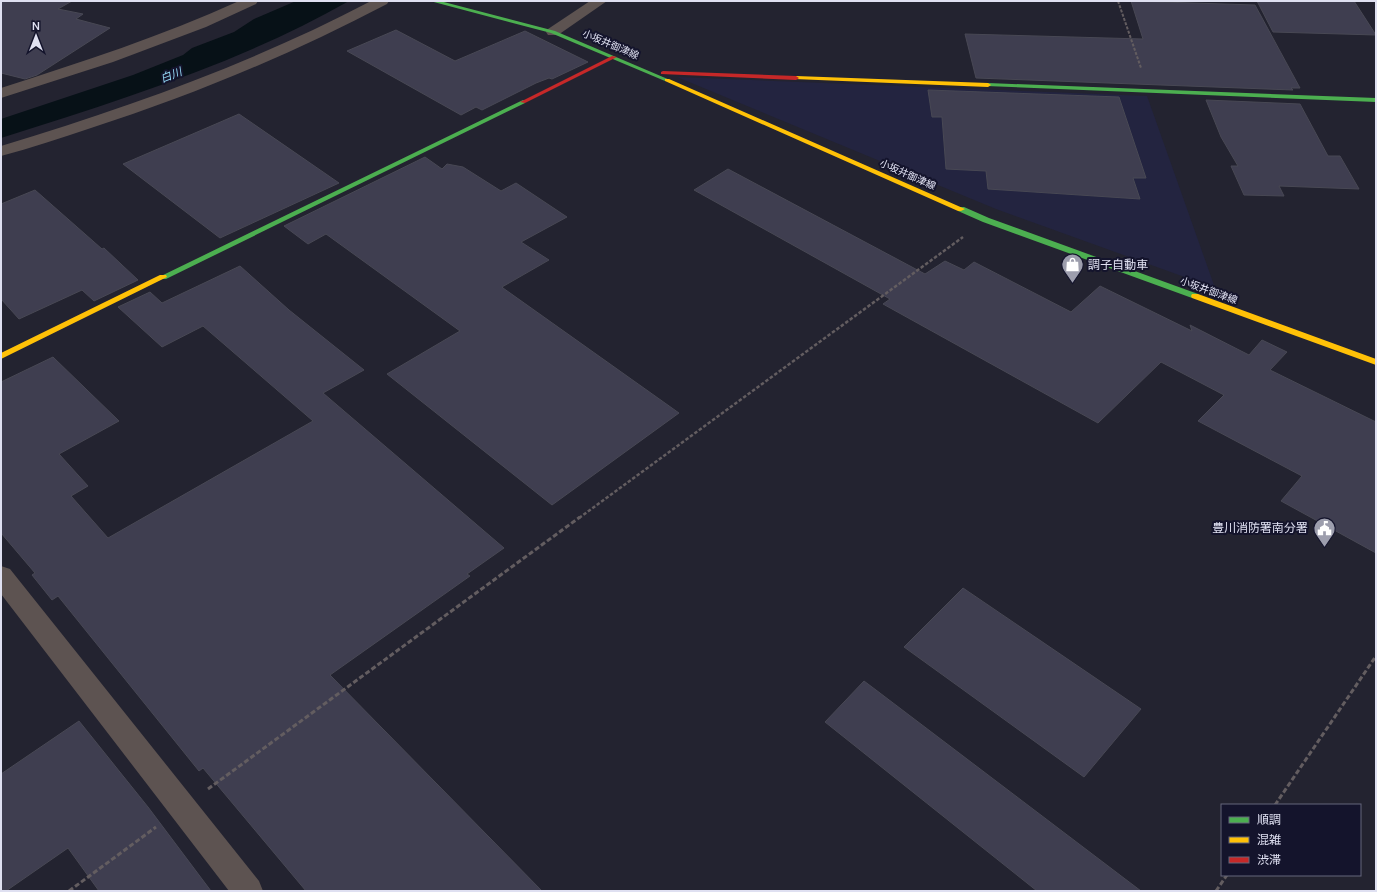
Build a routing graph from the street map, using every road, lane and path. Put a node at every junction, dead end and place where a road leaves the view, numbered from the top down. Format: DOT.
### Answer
graph roads {
  1 [pos="251,1"];
  2 [pos="382,1"];
  3 [pos="433,1"];
  4 [pos="600,1"];
  5 [pos="1118,1"];
  6 [pos="553,32"];
  7 [pos="614,57"];
  8 [pos="649,73"];
  9 [pos="1,93"];
  10 [pos="1150,93"];
  11 [pos="1376,100"];
  12 [pos="1,151"];
  13 [pos="986,220"];
  14 [pos="1,356"];
  15 [pos="1376,362"];
  16 [pos="1,576"];
  17 [pos="1376,656"];
  18 [pos="1276,804"];
  19 [pos="183,808"];
  20 [pos="1226,876"];
  21 [pos="69,891"];
  22 [pos="248,891"];
  23 [pos="1216,891"];
  1 -- 9 [label="street"];
  2 -- 12 [label="street"];
  3 -- 6 [label="street, 小坂井御津線"];
  4 -- 6 [label="street"];
  5 -- 10 [label="path"];
  6 -- 7 [label="street, 小坂井御津線"];
  7 -- 8 [label="street, 小坂井御津線"];
  7 -- 14 [label="street"];
  8 -- 10 [label="street"];
  8 -- 13 [label="street, 小坂井御津線"];
  10 -- 11 [label="street"];
  13 -- 15 [label="street, 小坂井御津線"];
  13 -- 19 [label="path"];
  16 -- 19 [label="street"];
  17 -- 18 [label="path"];
  19 -- 21 [label="path"];
  19 -- 22 [label="street"];
  20 -- 23 [label="path"];
}
